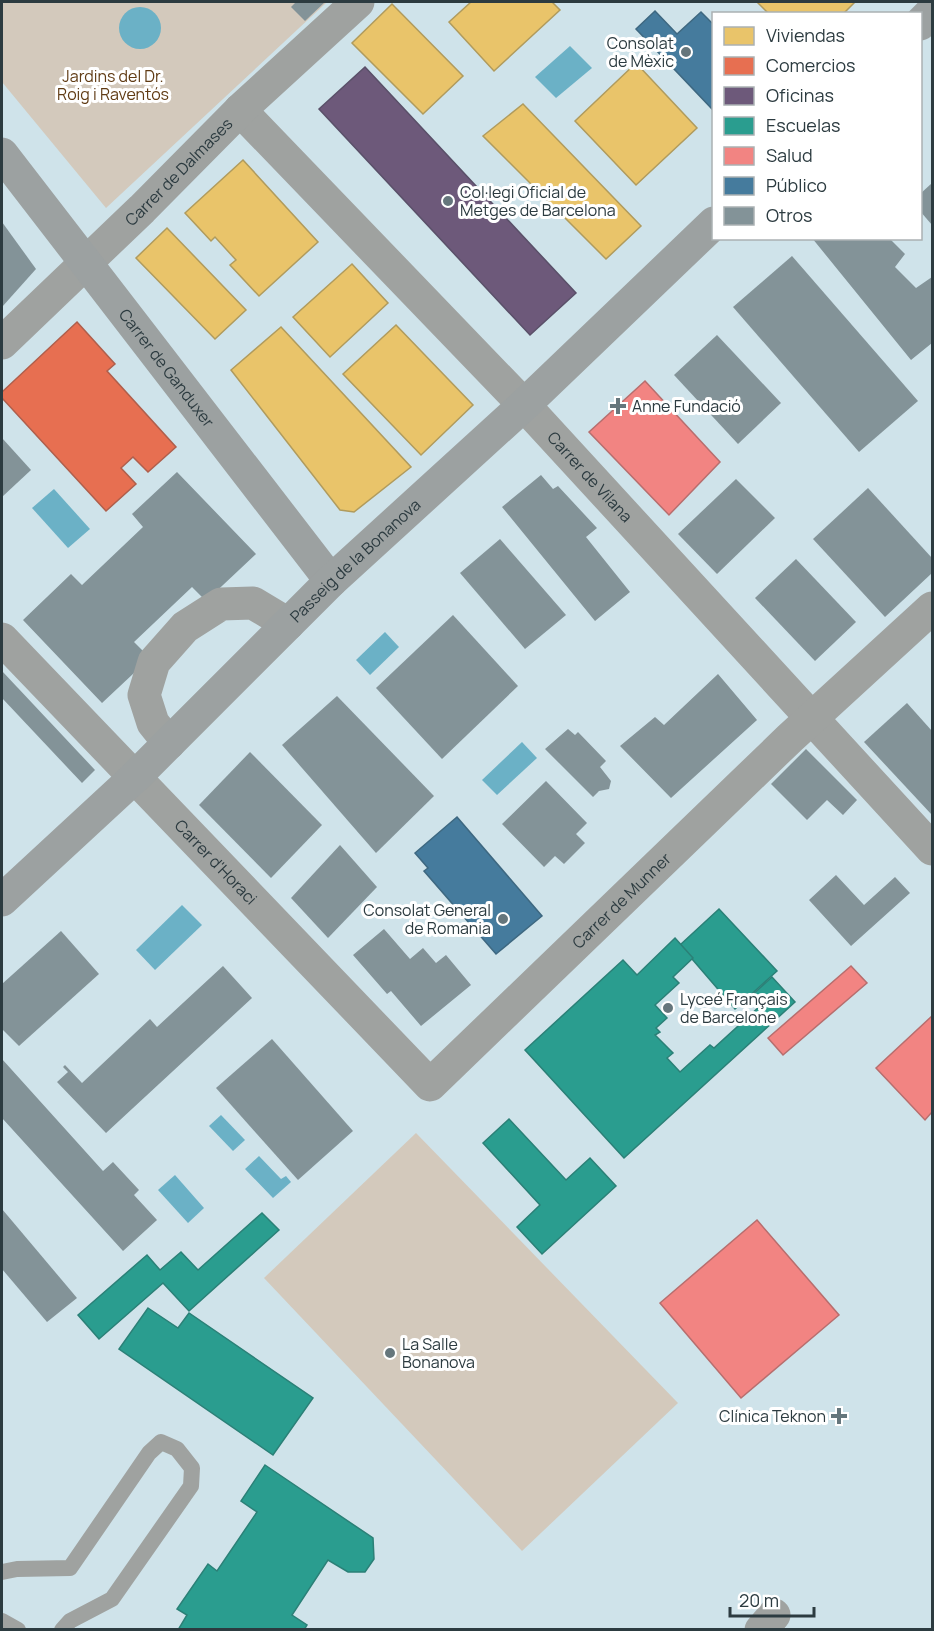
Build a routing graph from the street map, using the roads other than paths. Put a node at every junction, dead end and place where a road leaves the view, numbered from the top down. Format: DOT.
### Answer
graph roads {
  1 [pos="358,2"];
  2 [pos="933,12"];
  3 [pos="922,23"];
  4 [pos="240,110"];
  5 [pos="2,154"];
  6 [pos="712,225"];
  7 [pos="86,263"];
  8 [pos="2,343"];
  9 [pos="524,405"];
  10 [pos="331,581"];
  11 [pos="933,608"];
  12 [pos="288,624"];
  13 [pos="2,639"];
  14 [pos="812,719"];
  15 [pos="169,743"];
  16 [pos="134,778"];
  17 [pos="933,849"];
  18 [pos="2,900"];
  19 [pos="430,1085"];
  20 [pos="2,1572"];
  21 [pos="2,1621"];
  22 [pos="18,1629"];
  23 [pos="62,1629"];
  1 -- 4 [label="street, Carrer de Dalmases"];
  2 -- 3 [label="street"];
  4 -- 7 [label="street, Carrer de Dalmases"];
  4 -- 9 [label="street, Carrer de Vilana"];
  5 -- 7 [label="street, Carrer de Ganduxer"];
  6 -- 9 [label="street, Passeig de la Bonanova"];
  7 -- 8 [label="street, Carrer de Dalmases"];
  7 -- 10 [label="street, Carrer de Ganduxer"];
  9 -- 10 [label="street, Passeig de la Bonanova"];
  9 -- 14 [label="street, Carrer de Vilana"];
  10 -- 12 [label="street, Passeig de la Bonanova"];
  11 -- 14 [label="street, Carrer de Munner"];
  12 -- 15 [label="street, Passeig de la Bonanova"];
  12 -- 15 [label="street"];
  13 -- 16 [label="street, Carrer d'Horaci"];
  14 -- 17 [label="street, Carrer de Vilana"];
  14 -- 19 [label="street, Carrer de Munner"];
  15 -- 16 [label="street, Passeig de la Bonanova"];
  16 -- 18 [label="street, Passeig de la Bonanova"];
  16 -- 19 [label="street, Carrer d'Horaci"];
  20 -- 23 [label="lane"];
  21 -- 22 [label="lane"];
}
